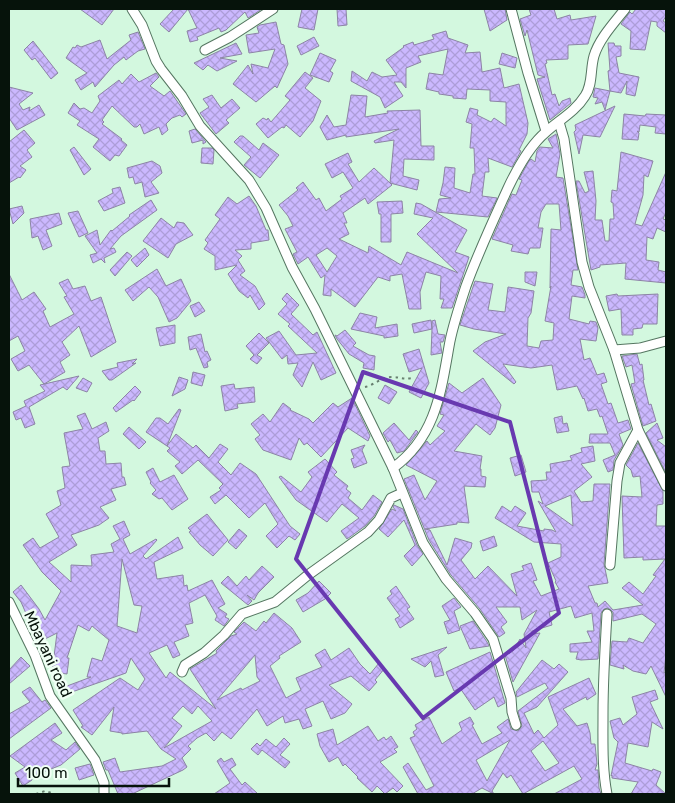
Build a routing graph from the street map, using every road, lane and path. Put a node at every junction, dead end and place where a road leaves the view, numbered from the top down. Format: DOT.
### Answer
graph roads {
  1 [pos="132,9"];
  2 [pos="273,9"];
  3 [pos="511,9"];
  4 [pos="625,9"];
  5 [pos="205,50"];
  6 [pos="559,122"];
  7 [pos="546,131"];
  8 [pos="666,341"];
  9 [pos="614,350"];
  10 [pos="412,378"];
  11 [pos="352,387"];
  12 [pos="638,430"];
  13 [pos="392,468"];
  14 [pos="666,486"];
  15 [pos="402,493"];
  16 [pos="610,566"];
  17 [pos="9,602"];
  18 [pos="607,614"];
  19 [pos="182,672"];
  20 [pos="516,725"];
  21 [pos="36,794"];
  22 [pos="54,794"];
  23 [pos="104,794"];
  24 [pos="608,794"];
  1 -- 11 [label="street"];
  2 -- 5 [label="street"];
  3 -- 7 [label="street"];
  4 -- 6 [label="street"];
  6 -- 7 [label="street"];
  6 -- 9 [label="street"];
  7 -- 13 [label="street"];
  8 -- 9 [label="street"];
  9 -- 12 [label="street"];
  10 -- 11 [label="path"];
  11 -- 13 [label="street"];
  12 -- 14 [label="street"];
  12 -- 16 [label="street"];
  13 -- 15 [label="street"];
  15 -- 19 [label="street"];
  15 -- 20 [label="street"];
  17 -- 23 [label="street, Mbayani road"];
  18 -- 24 [label="street"];
  21 -- 22 [label="path"];
}
